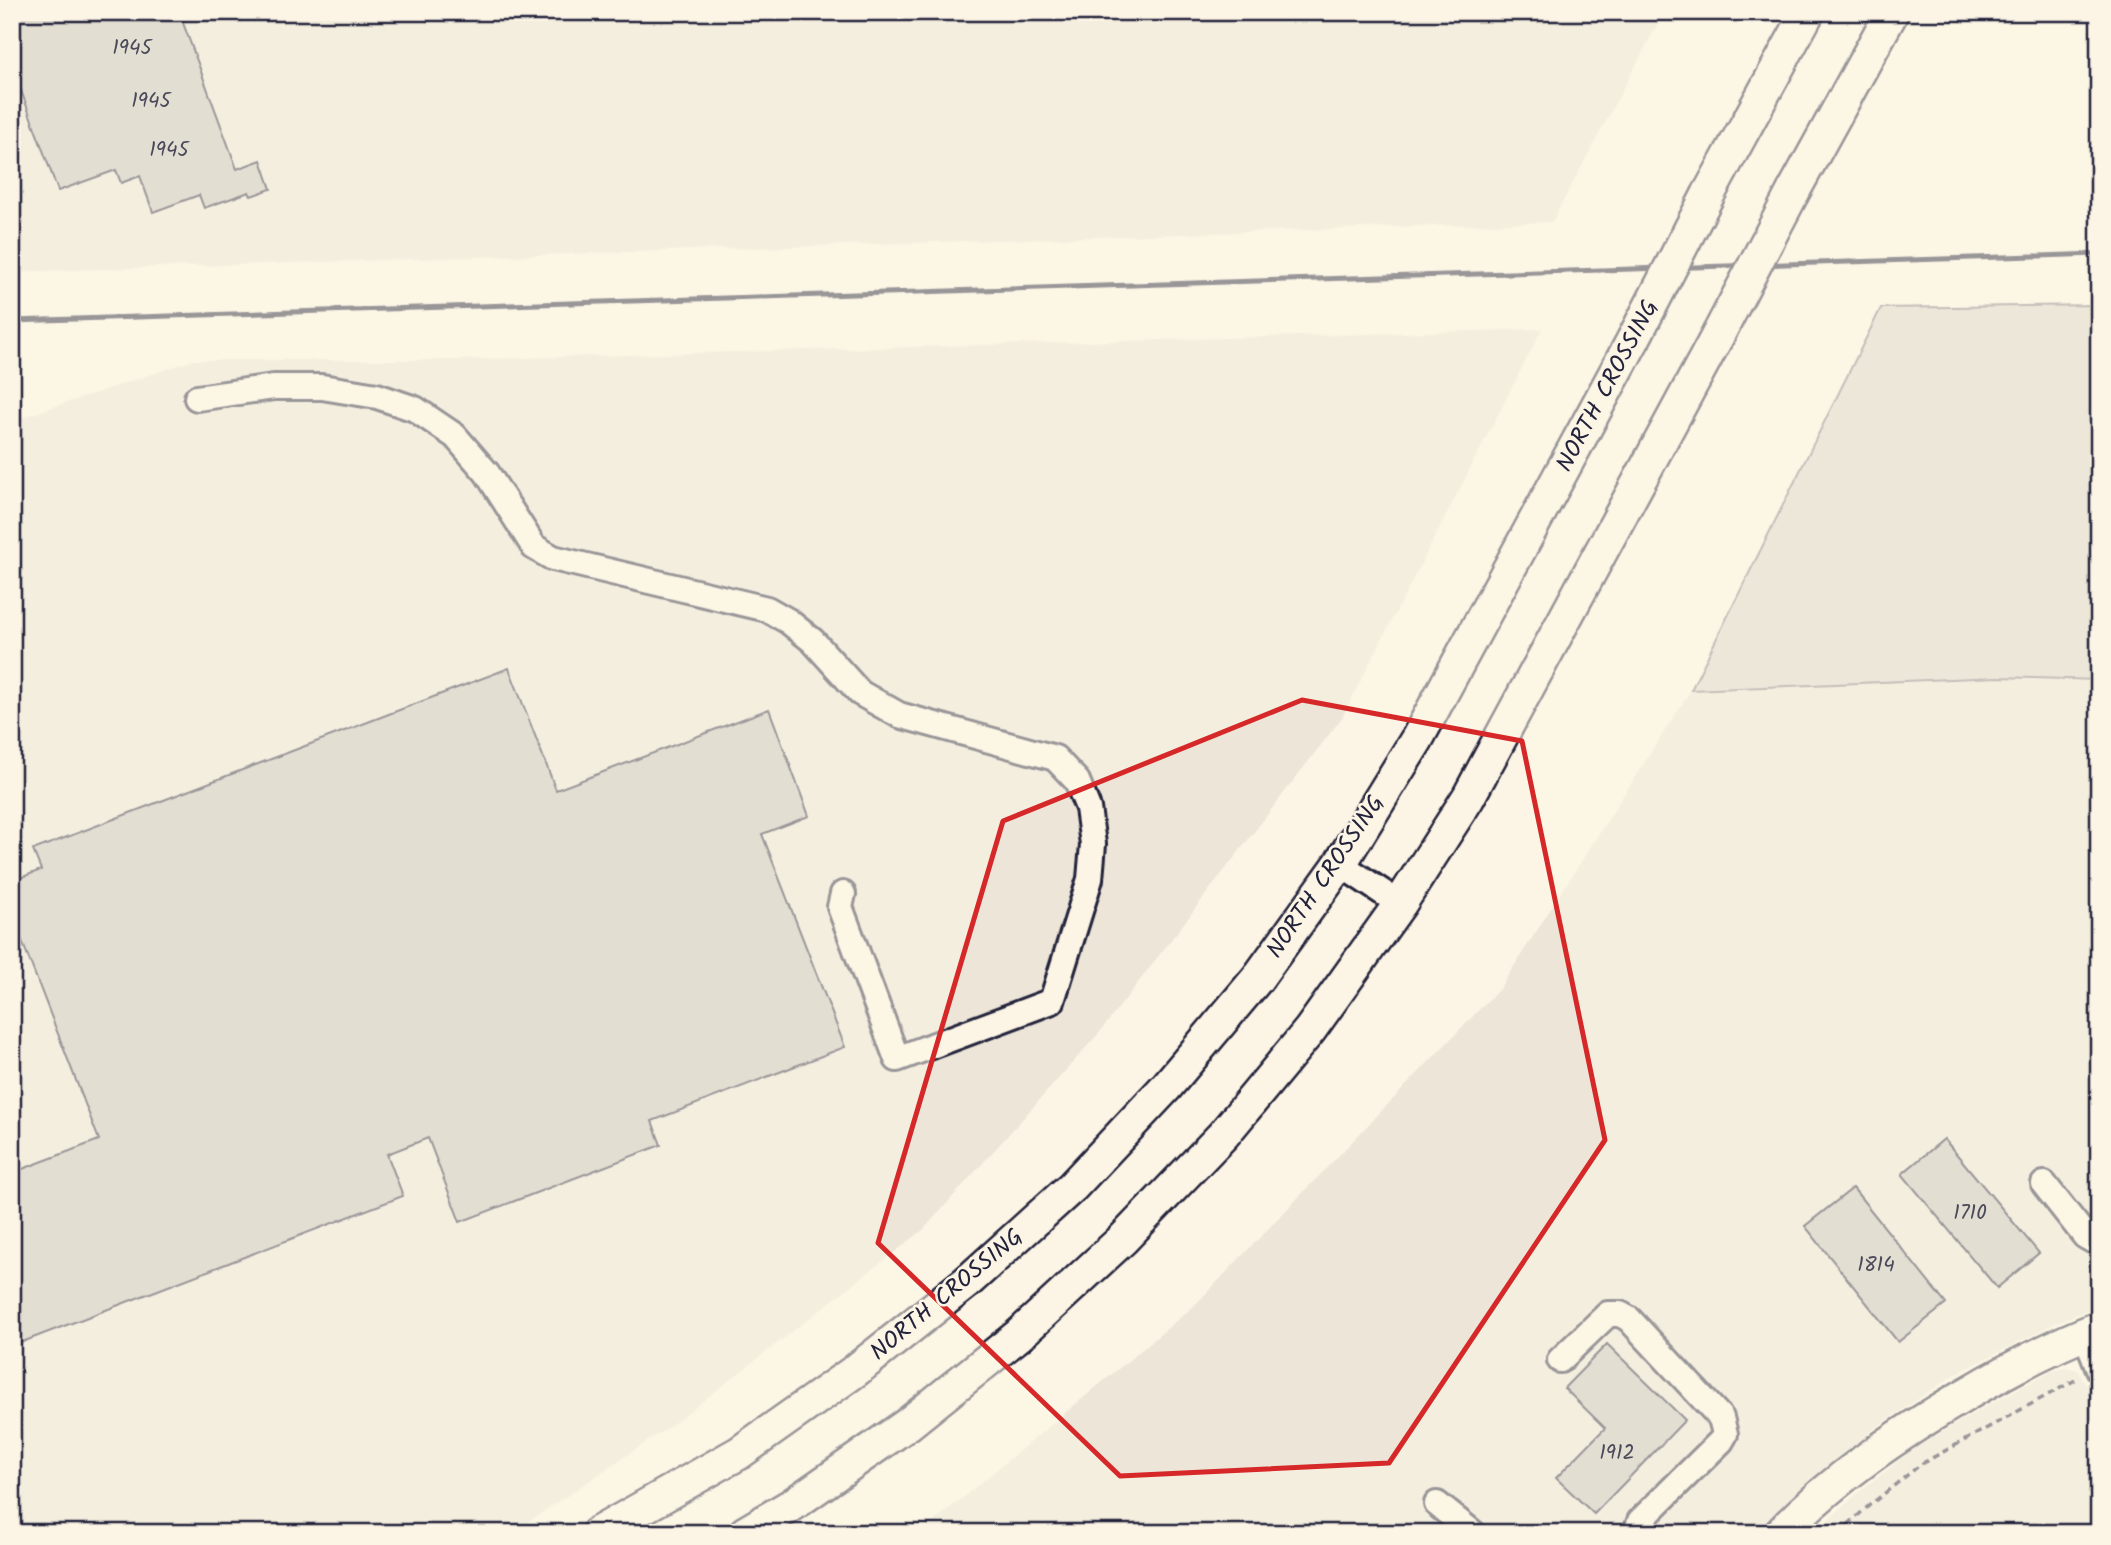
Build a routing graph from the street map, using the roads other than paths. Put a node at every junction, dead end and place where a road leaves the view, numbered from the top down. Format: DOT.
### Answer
graph roads {
  1 [pos="1808,12"];
  2 [pos="1892,12"];
  3 [pos="197,398"];
  4 [pos="1340,864"];
  5 [pos="843,894"];
  6 [pos="1400,904"];
  7 [pos="2044,1184"];
  8 [pos="2099,1244"];
  9 [pos="2092,1331"];
  10 [pos="1560,1360"];
  11 [pos="2098,1368"];
  12 [pos="1437,1504"];
  13 [pos="608,1528"];
  14 [pos="577,1533"];
  15 [pos="745,1533"];
  16 [pos="1473,1533"];
  17 [pos="1636,1533"];
  18 [pos="1781,1533"];
  1 -- 4 [label="main road, NORTH CROSSING, bridge"];
  2 -- 6 [label="main road, bridge"];
  3 -- 5 [label="street"];
  4 -- 6 [label="street"];
  4 -- 13 [label="main road, NORTH CROSSING"];
  6 -- 15 [label="main road"];
  7 -- 8 [label="street"];
  9 -- 11 [label="street"];
  9 -- 18 [label="main road"];
  10 -- 17 [label="street"];
  12 -- 16 [label="street"];
  13 -- 14 [label="main road, NORTH CROSSING"];
}
